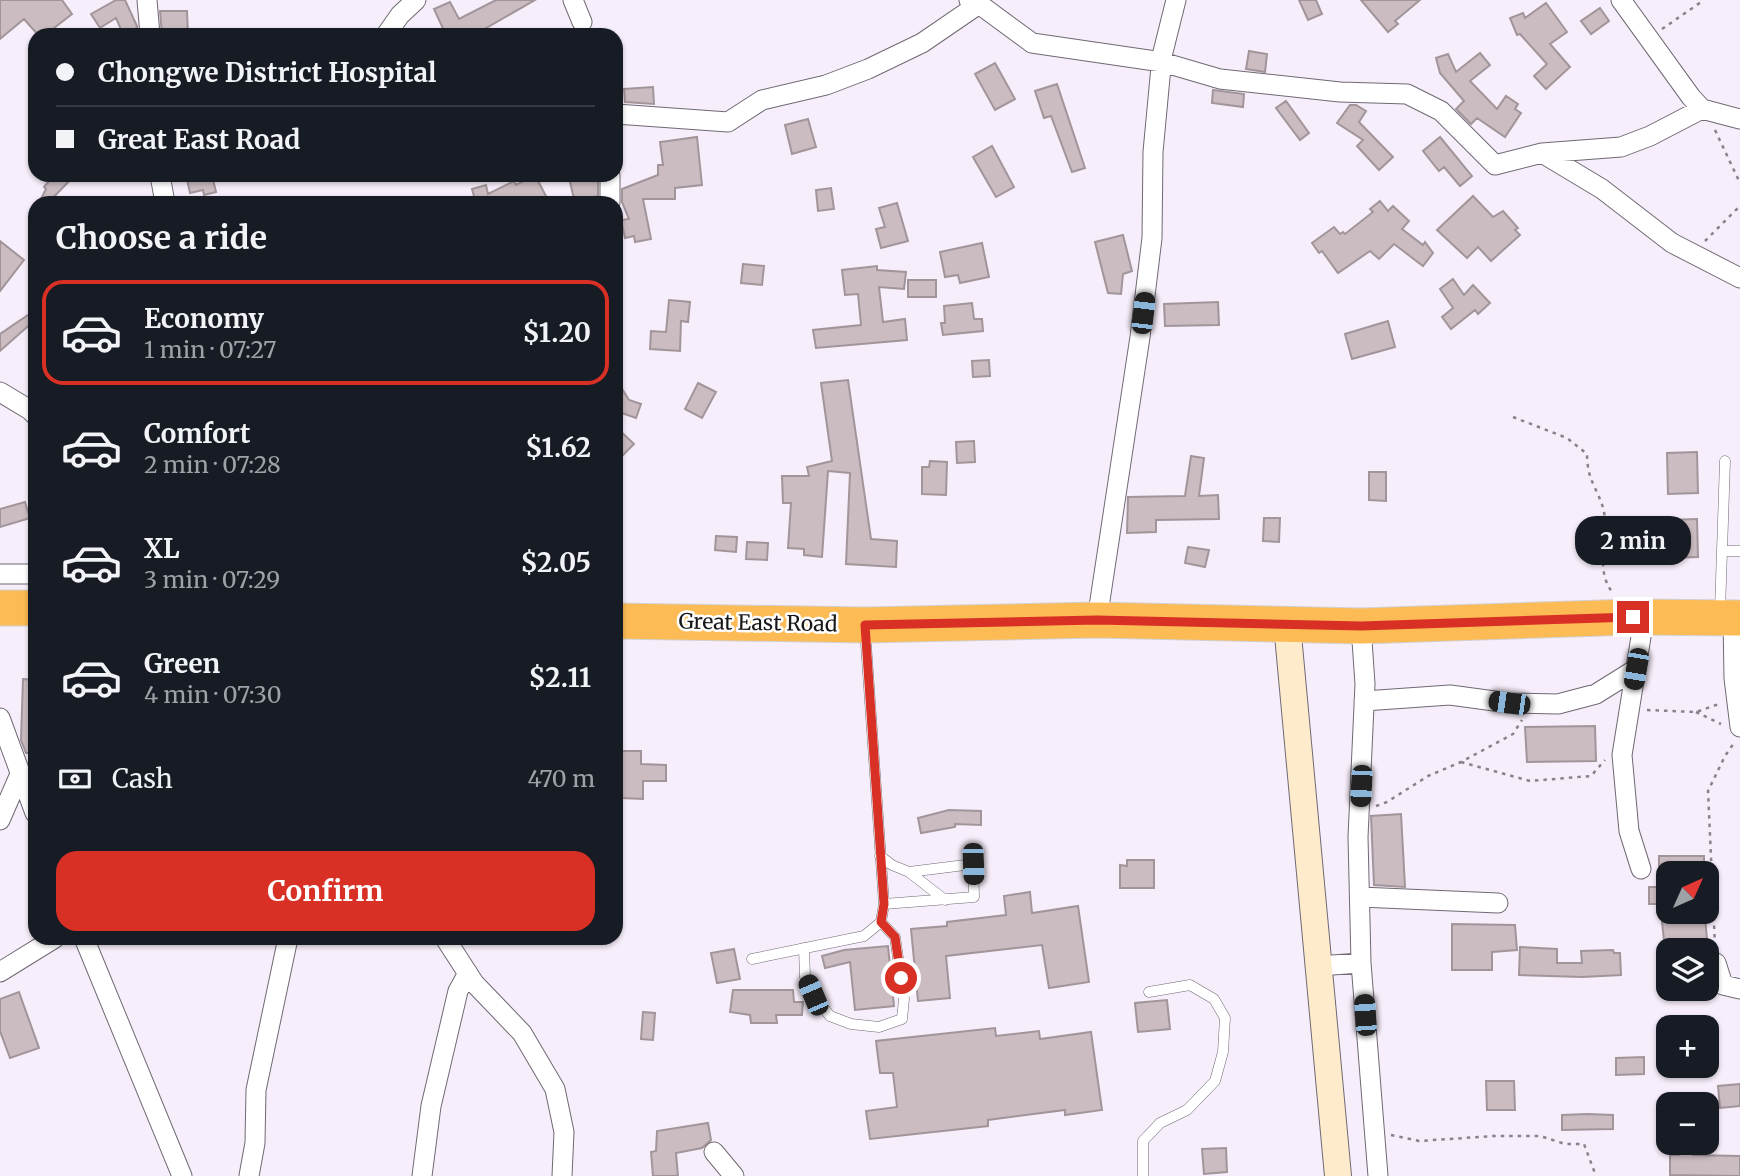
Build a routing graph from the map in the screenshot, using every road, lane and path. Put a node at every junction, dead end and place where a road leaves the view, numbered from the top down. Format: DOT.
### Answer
graph roads {
  1 [pos="147,0"];
  2 [pos="416,0"];
  3 [pos="573,0"];
  4 [pos="1176,0"];
  5 [pos="1621,0"];
  6 [pos="1704,0"];
  7 [pos="974,2"];
  8 [pos="582,22"];
  9 [pos="149,28"];
  10 [pos="391,28"];
  11 [pos="1648,39"];
  12 [pos="1162,62"];
  13 [pos="1702,109"];
  14 [pos="623,114"];
  15 [pos="1740,119"];
  16 [pos="1542,153"];
  17 [pos="1740,183"];
  18 [pos="1740,206"];
  19 [pos="1693,254"];
  20 [pos="1740,278"];
  21 [pos="0,393"];
  22 [pos="28,409"];
  23 [pos="1513,417"];
  24 [pos="1726,461"];
  25 [pos="1722,551"];
  26 [pos="1740,551"];
  27 [pos="28,573"];
  28 [pos="0,574"];
  29 [pos="0,608"];
  30 [pos="28,608"];
  31 [pos="1639,617"];
  32 [pos="1731,618"];
  33 [pos="1097,620"];
  34 [pos="623,621"];
  35 [pos="1287,624"];
  36 [pos="865,625"];
  37 [pos="1361,626"];
  38 [pos="1636,669"];
  39 [pos="1737,698"];
  40 [pos="1364,701"];
  41 [pos="1523,703"];
  42 [pos="1629,709"];
  43 [pos="1696,712"];
  44 [pos="0,718"];
  45 [pos="1735,728"];
  46 [pos="1626,732"];
  47 [pos="1740,735"];
  48 [pos="1461,762"];
  49 [pos="20,774"];
  50 [pos="28,795"];
  51 [pos="1359,811"];
  52 [pos="0,820"];
  53 [pos="880,856"];
  54 [pos="1641,869"];
  55 [pos="909,872"];
  56 [pos="1360,897"];
  57 [pos="945,900"];
  58 [pos="1498,903"];
  59 [pos="884,904"];
  60 [pos="881,922"];
  61 [pos="1715,938"];
  62 [pos="44,945"];
  63 [pos="86,945"];
  64 [pos="287,945"];
  65 [pos="449,945"];
  66 [pos="804,948"];
  67 [pos="752,959"];
  68 [pos="1361,963"];
  69 [pos="1318,966"];
  70 [pos="0,972"];
  71 [pos="1719,972"];
  72 [pos="468,974"];
  73 [pos="1740,989"];
  74 [pos="1149,992"];
  75 [pos="1374,1132"];
  76 [pos="714,1152"];
  77 [pos="170,1167"];
  78 [pos="182,1176"];
  79 [pos="248,1176"];
  80 [pos="422,1176"];
  81 [pos="562,1176"];
  82 [pos="734,1176"];
  83 [pos="1143,1176"];
  84 [pos="1338,1176"];
  85 [pos="1378,1176"];
  86 [pos="1595,1176"];
  1 -- 9 [label="street"];
  2 -- 10 [label="street"];
  3 -- 8 [label="street"];
  4 -- 12 [label="street"];
  5 -- 11 [label="street"];
  6 -- 11 [label="path"];
  7 -- 12 [label="street"];
  7 -- 14 [label="street"];
  11 -- 13 [label="street"];
  12 -- 16 [label="street"];
  12 -- 33 [label="street"];
  13 -- 15 [label="street"];
  13 -- 16 [label="street"];
  13 -- 17 [label="path"];
  16 -- 19 [label="street"];
  18 -- 19 [label="path"];
  19 -- 20 [label="street"];
  21 -- 22 [label="street"];
  23 -- 31 [label="path"];
  24 -- 25 [label="lane"];
  25 -- 26 [label="lane"];
  25 -- 32 [label="lane"];
  27 -- 28 [label="street"];
  29 -- 30 [label="highway"];
  31 -- 32 [label="highway, Great East Road"];
  31 -- 37 [label="highway, Great East Road"];
  31 -- 38 [label="street"];
  32 -- 39 [label="street"];
  33 -- 35 [label="highway, Great East Road"];
  33 -- 36 [label="highway, Great East Road"];
  34 -- 36 [label="highway, Great East Road"];
  35 -- 37 [label="highway, Great East Road"];
  35 -- 69 [label="main road"];
  36 -- 53 [label="lane"];
  37 -- 40 [label="street"];
  38 -- 41 [label="street"];
  38 -- 42 [label="street"];
  39 -- 43 [label="path"];
  39 -- 45 [label="street"];
  40 -- 41 [label="street"];
  40 -- 51 [label="street"];
  41 -- 48 [label="path"];
  42 -- 43 [label="path"];
  42 -- 46 [label="street"];
  43 -- 45 [label="path"];
  44 -- 49 [label="street"];
  46 -- 48 [label="path"];
  46 -- 54 [label="street"];
  47 -- 61 [label="path"];
  48 -- 51 [label="path"];
  49 -- 50 [label="street"];
  49 -- 52 [label="street"];
  51 -- 56 [label="street"];
  53 -- 55 [label="lane"];
  53 -- 59 [label="lane"];
  55 -- 57 [label="lane"];
  55 -- 57 [label="lane"];
  56 -- 58 [label="street"];
  56 -- 68 [label="street"];
  57 -- 59 [label="lane"];
  59 -- 60 [label="lane"];
  60 -- 66 [label="lane"];
  60 -- 66 [label="lane"];
  62 -- 70 [label="street"];
  63 -- 77 [label="street"];
  64 -- 79 [label="street"];
  65 -- 72 [label="street"];
  66 -- 67 [label="lane"];
  68 -- 69 [label="street"];
  68 -- 75 [label="street"];
  69 -- 84 [label="main road"];
  71 -- 73 [label="street"];
  72 -- 80 [label="street"];
  72 -- 81 [label="street"];
  74 -- 83 [label="lane"];
  75 -- 85 [label="street"];
  75 -- 86 [label="path"];
  76 -- 82 [label="street"];
  77 -- 78 [label="street"];
}
